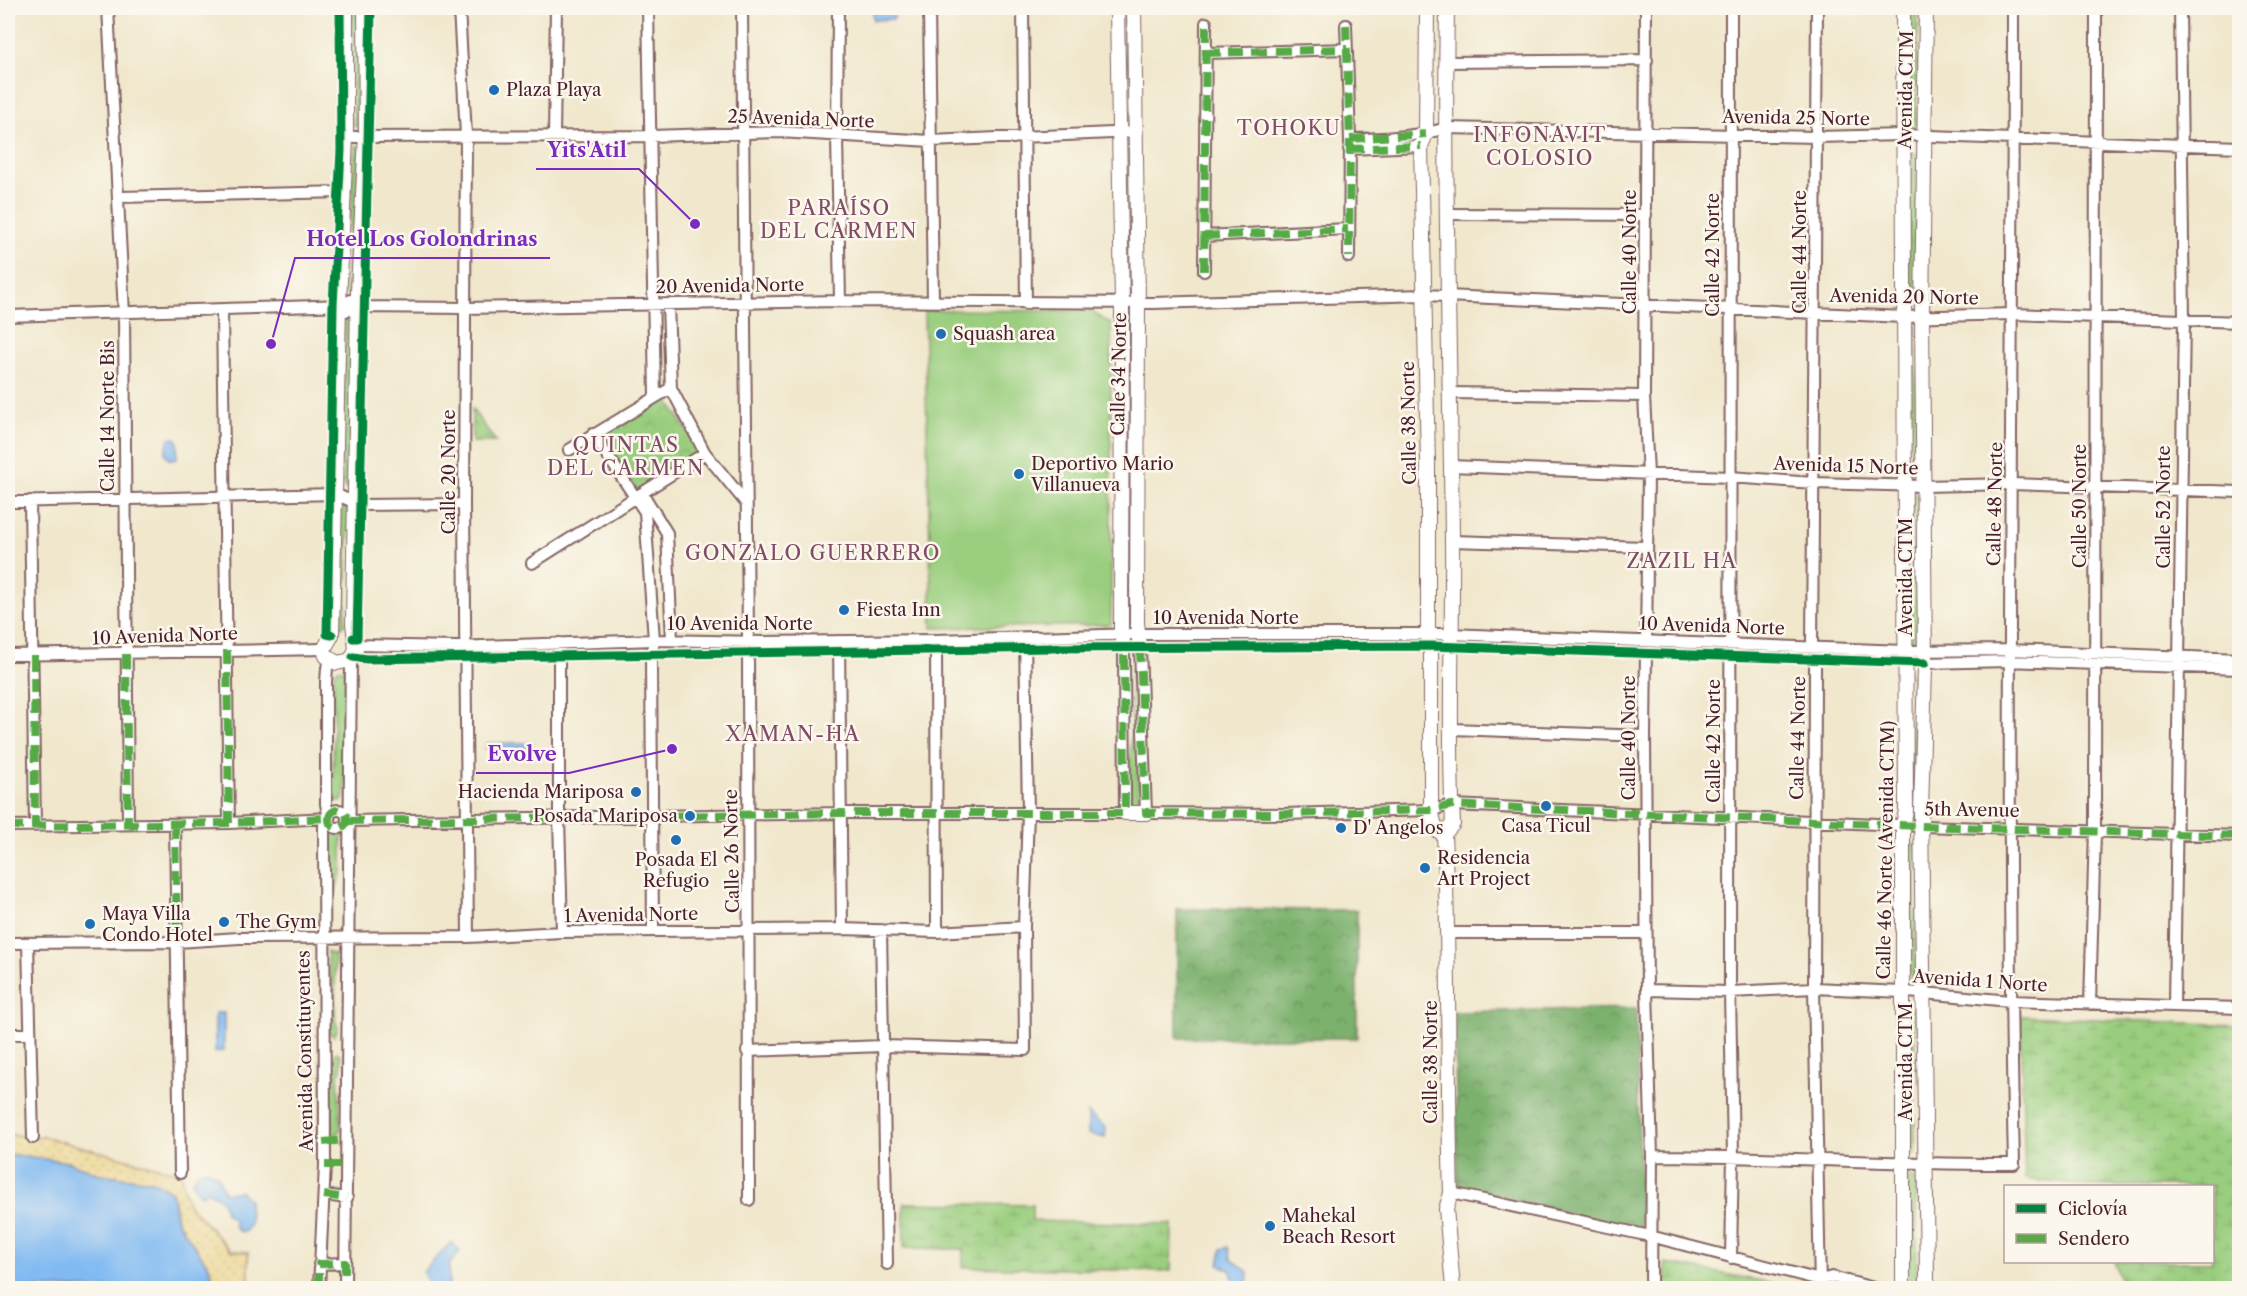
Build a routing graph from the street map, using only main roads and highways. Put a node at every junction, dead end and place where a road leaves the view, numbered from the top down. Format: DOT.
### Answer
graph roads {
  1 [pos="346,8"];
  2 [pos="365,8"];
  3 [pos="1117,8"];
  4 [pos="1134,8"];
  5 [pos="1427,8"];
  6 [pos="1448,8"];
  7 [pos="1903,8"];
  8 [pos="1926,8"];
  9 [pos="1121,462"];
  10 [pos="1136,462"];
  11 [pos="1428,463"];
  12 [pos="1450,466"];
  13 [pos="1139,640"];
  14 [pos="1122,641"];
  15 [pos="1905,657"];
  16 [pos="1125,813"];
  17 [pos="1146,813"];
  18 [pos="1444,834"];
  19 [pos="1453,1288"];
  20 [pos="1903,1288"];
  21 [pos="1931,1288"];
  1 -- 2 [label="main road, Avenida Constituyentes"];
  3 -- 9 [label="main road, Calle 34 Norte"];
  4 -- 10 [label="main road, Calle 34 Norte"];
  5 -- 11 [label="main road, Calle 38 Norte"];
  6 -- 12 [label="main road, Calle 38 Norte"];
  7 -- 15 [label="main road, Avenida CTM"];
  8 -- 21 [label="main road, Avenida CTM"];
  9 -- 10 [label="main road"];
  9 -- 14 [label="main road, Calle 34 Norte"];
  10 -- 13 [label="main road, Calle 34 Norte"];
  11 -- 12 [label="main road"];
  11 -- 18 [label="main road, Calle 38 Norte"];
  12 -- 18 [label="main road, Calle 38 Norte"];
  15 -- 20 [label="main road, Calle 46 Norte (Avenida CTM)"];
  16 -- 17 [label="main road"];
  18 -- 19 [label="main road, Calle 38 Norte"];
}
